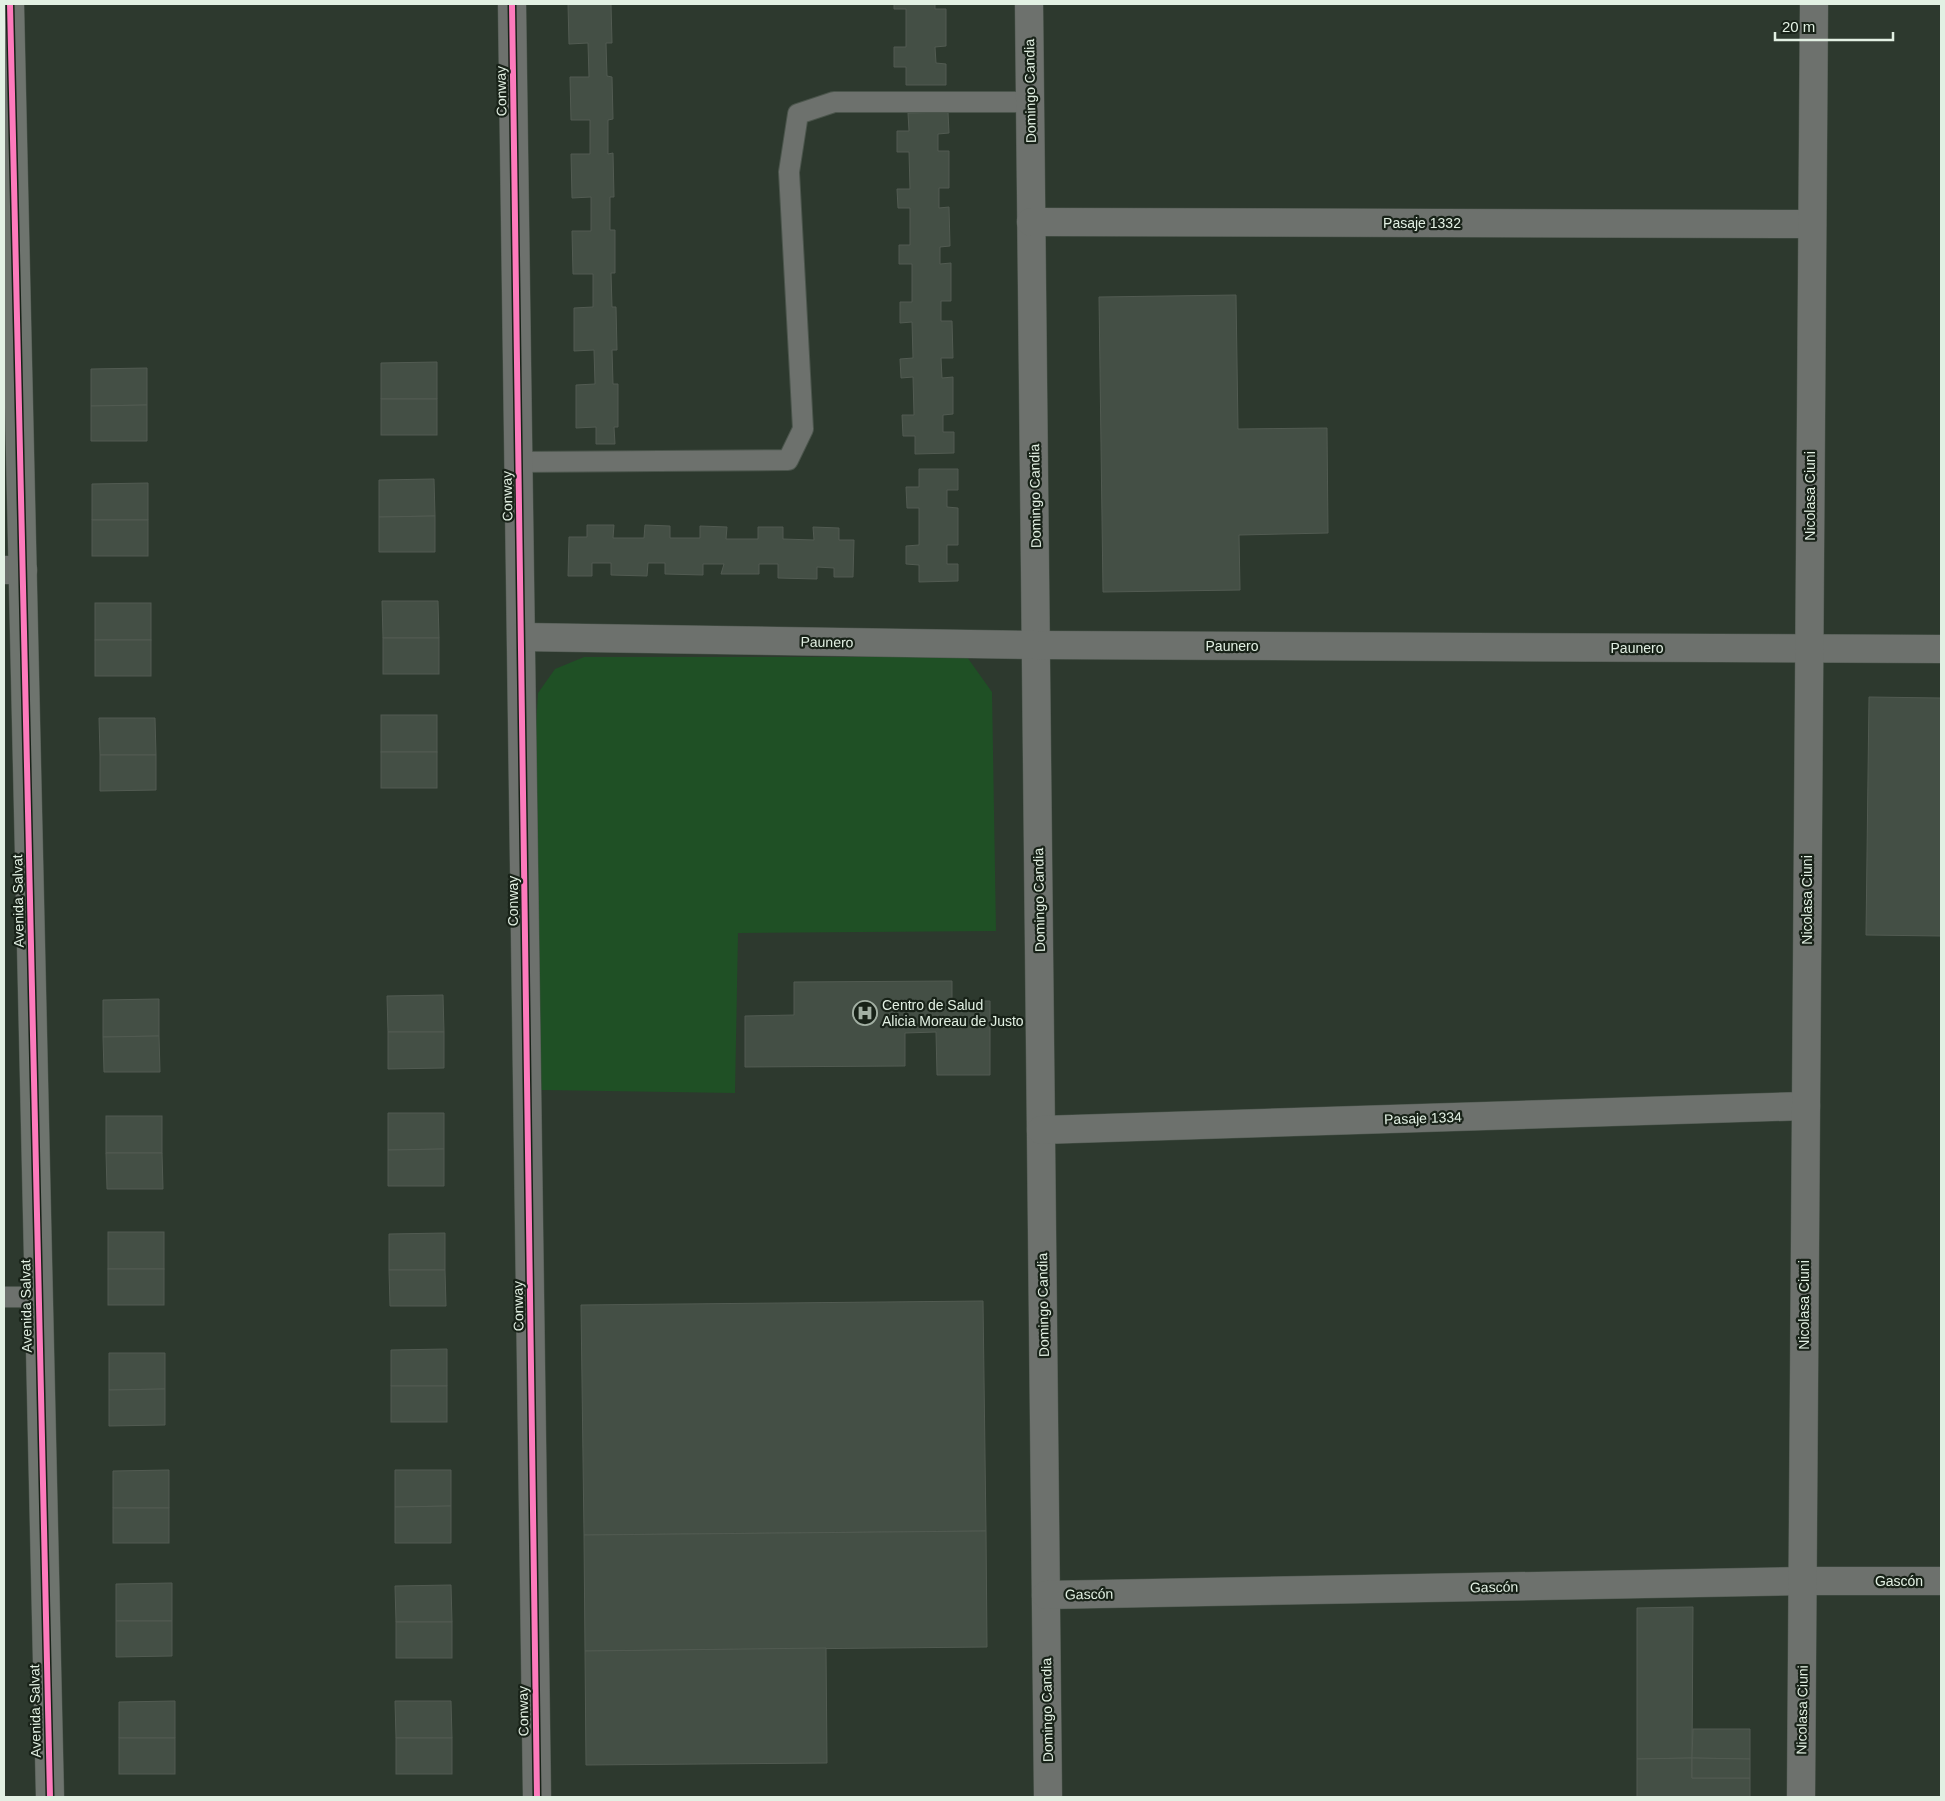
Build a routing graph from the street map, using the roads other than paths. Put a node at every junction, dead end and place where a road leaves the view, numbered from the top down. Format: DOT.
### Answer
graph roads {
  1 [pos="10,4"];
  2 [pos="512,4"];
  3 [pos="1029,4"];
  4 [pos="1814,4"];
  5 [pos="1030,102"];
  6 [pos="1031,222"];
  7 [pos="1812,224"];
  8 [pos="519,462"];
  9 [pos="13,570"];
  10 [pos="522,637"];
  11 [pos="1037,644"];
  12 [pos="1941,649"];
  13 [pos="1809,650"];
  14 [pos="1806,1106"];
  15 [pos="1041,1130"];
  16 [pos="4,1297"];
  17 [pos="38,1297"];
  18 [pos="1803,1581"];
  19 [pos="1941,1581"];
  20 [pos="1046,1595"];
  21 [pos="50,1797"];
  22 [pos="537,1797"];
  23 [pos="1048,1797"];
  24 [pos="1801,1797"];
  1 -- 9 [label="street, Avenida Salvat"];
  2 -- 8 [label="street, Conway"];
  3 -- 5 [label="street, Domingo Candia"];
  4 -- 7 [label="street, Nicolasa Ciuni"];
  5 -- 6 [label="street, Domingo Candia"];
  5 -- 8 [label="lane"];
  6 -- 7 [label="street, Pasaje 1332"];
  6 -- 11 [label="street, Domingo Candia"];
  7 -- 13 [label="street, Nicolasa Ciuni"];
  8 -- 10 [label="street, Conway"];
  9 -- 17 [label="street, Avenida Salvat"];
  10 -- 11 [label="street, Paunero"];
  10 -- 22 [label="street, Conway"];
  11 -- 13 [label="street, Paunero"];
  11 -- 15 [label="street, Domingo Candia"];
  12 -- 13 [label="street, Paunero"];
  13 -- 14 [label="street, Nicolasa Ciuni"];
  14 -- 15 [label="street, Pasaje 1334"];
  14 -- 18 [label="street, Nicolasa Ciuni"];
  15 -- 20 [label="street, Domingo Candia"];
  16 -- 17 [label="lane"];
  17 -- 21 [label="street, Avenida Salvat"];
  18 -- 19 [label="street, Gascón"];
  18 -- 20 [label="street, Gascón"];
  18 -- 24 [label="street, Nicolasa Ciuni"];
  20 -- 23 [label="street, Domingo Candia"];
}
